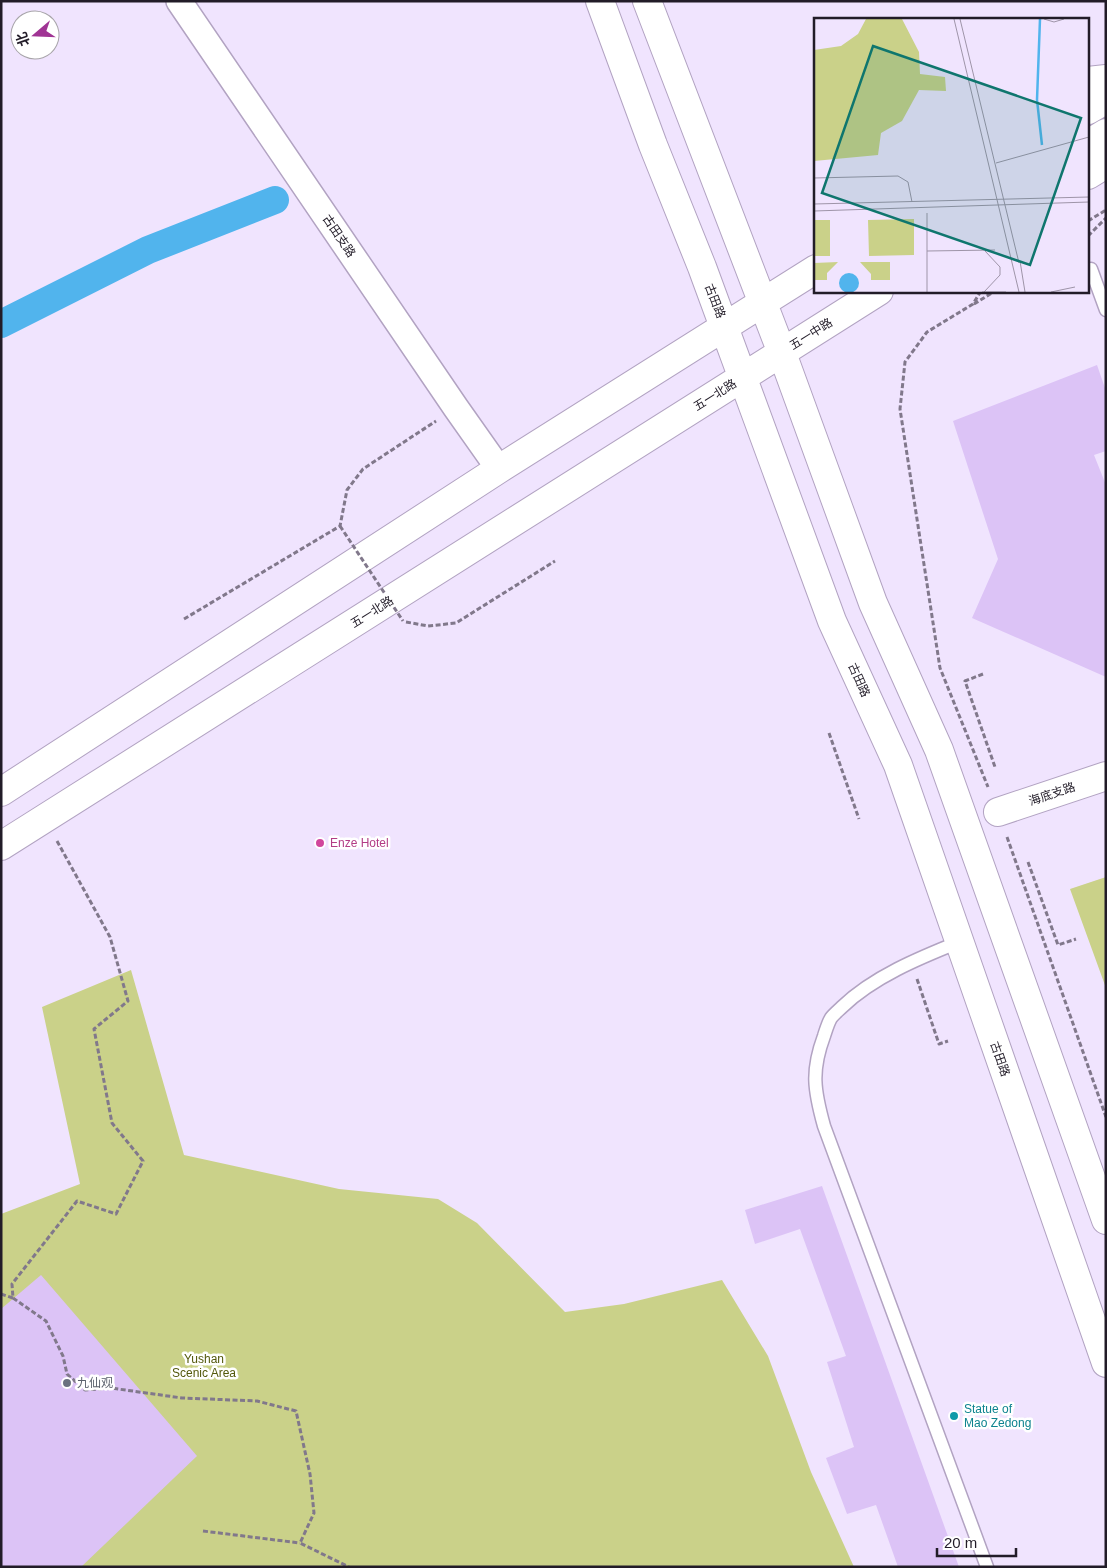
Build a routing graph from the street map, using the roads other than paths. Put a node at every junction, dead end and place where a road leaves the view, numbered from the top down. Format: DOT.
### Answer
graph roads {
  1 [pos="179,1"];
  2 [pos="600,1"];
  3 [pos="647,1"];
  4 [pos="1106,79"];
  5 [pos="1090,81"];
  6 [pos="1106,95"];
  7 [pos="1090,109"];
  8 [pos="1106,133"];
  9 [pos="1090,143"];
  10 [pos="1106,164"];
  11 [pos="1090,174"];
  12 [pos="1092,269"];
  13 [pos="814,270"];
  14 [pos="877,292"];
  15 [pos="762,303"];
  16 [pos="1106,310"];
  17 [pos="724,327"];
  18 [pos="782,353"];
  19 [pos="743,377"];
  20 [pos="500,470"];
  21 [pos="1106,776"];
  22 [pos="1,792"];
  23 [pos="998,812"];
  24 [pos="1,846"];
  25 [pos="959,942"];
  26 [pos="1106,1220"];
  27 [pos="1106,1363"];
  28 [pos="987,1567"];
  1 -- 20 [label="street, 古田支路"];
  2 -- 17 [label="main road, 古田路"];
  3 -- 15 [label="main road"];
  4 -- 5 [label="main road"];
  6 -- 7 [label="main road"];
  8 -- 9 [label="main road"];
  10 -- 11 [label="main road"];
  12 -- 16 [label="lane"];
  13 -- 15 [label="main road"];
  14 -- 18 [label="main road, 五一中路"];
  15 -- 17 [label="main road"];
  15 -- 18 [label="main road"];
  17 -- 19 [label="main road, 古田路"];
  17 -- 20 [label="main road"];
  18 -- 19 [label="main road, 五一中路"];
  18 -- 26 [label="main road"];
  19 -- 24 [label="main road, 五一北路"];
  19 -- 25 [label="main road, 古田路"];
  20 -- 22 [label="main road"];
  21 -- 23 [label="main road, 海底支路"];
  25 -- 27 [label="main road, 古田路"];
  25 -- 28 [label="lane"];
}
